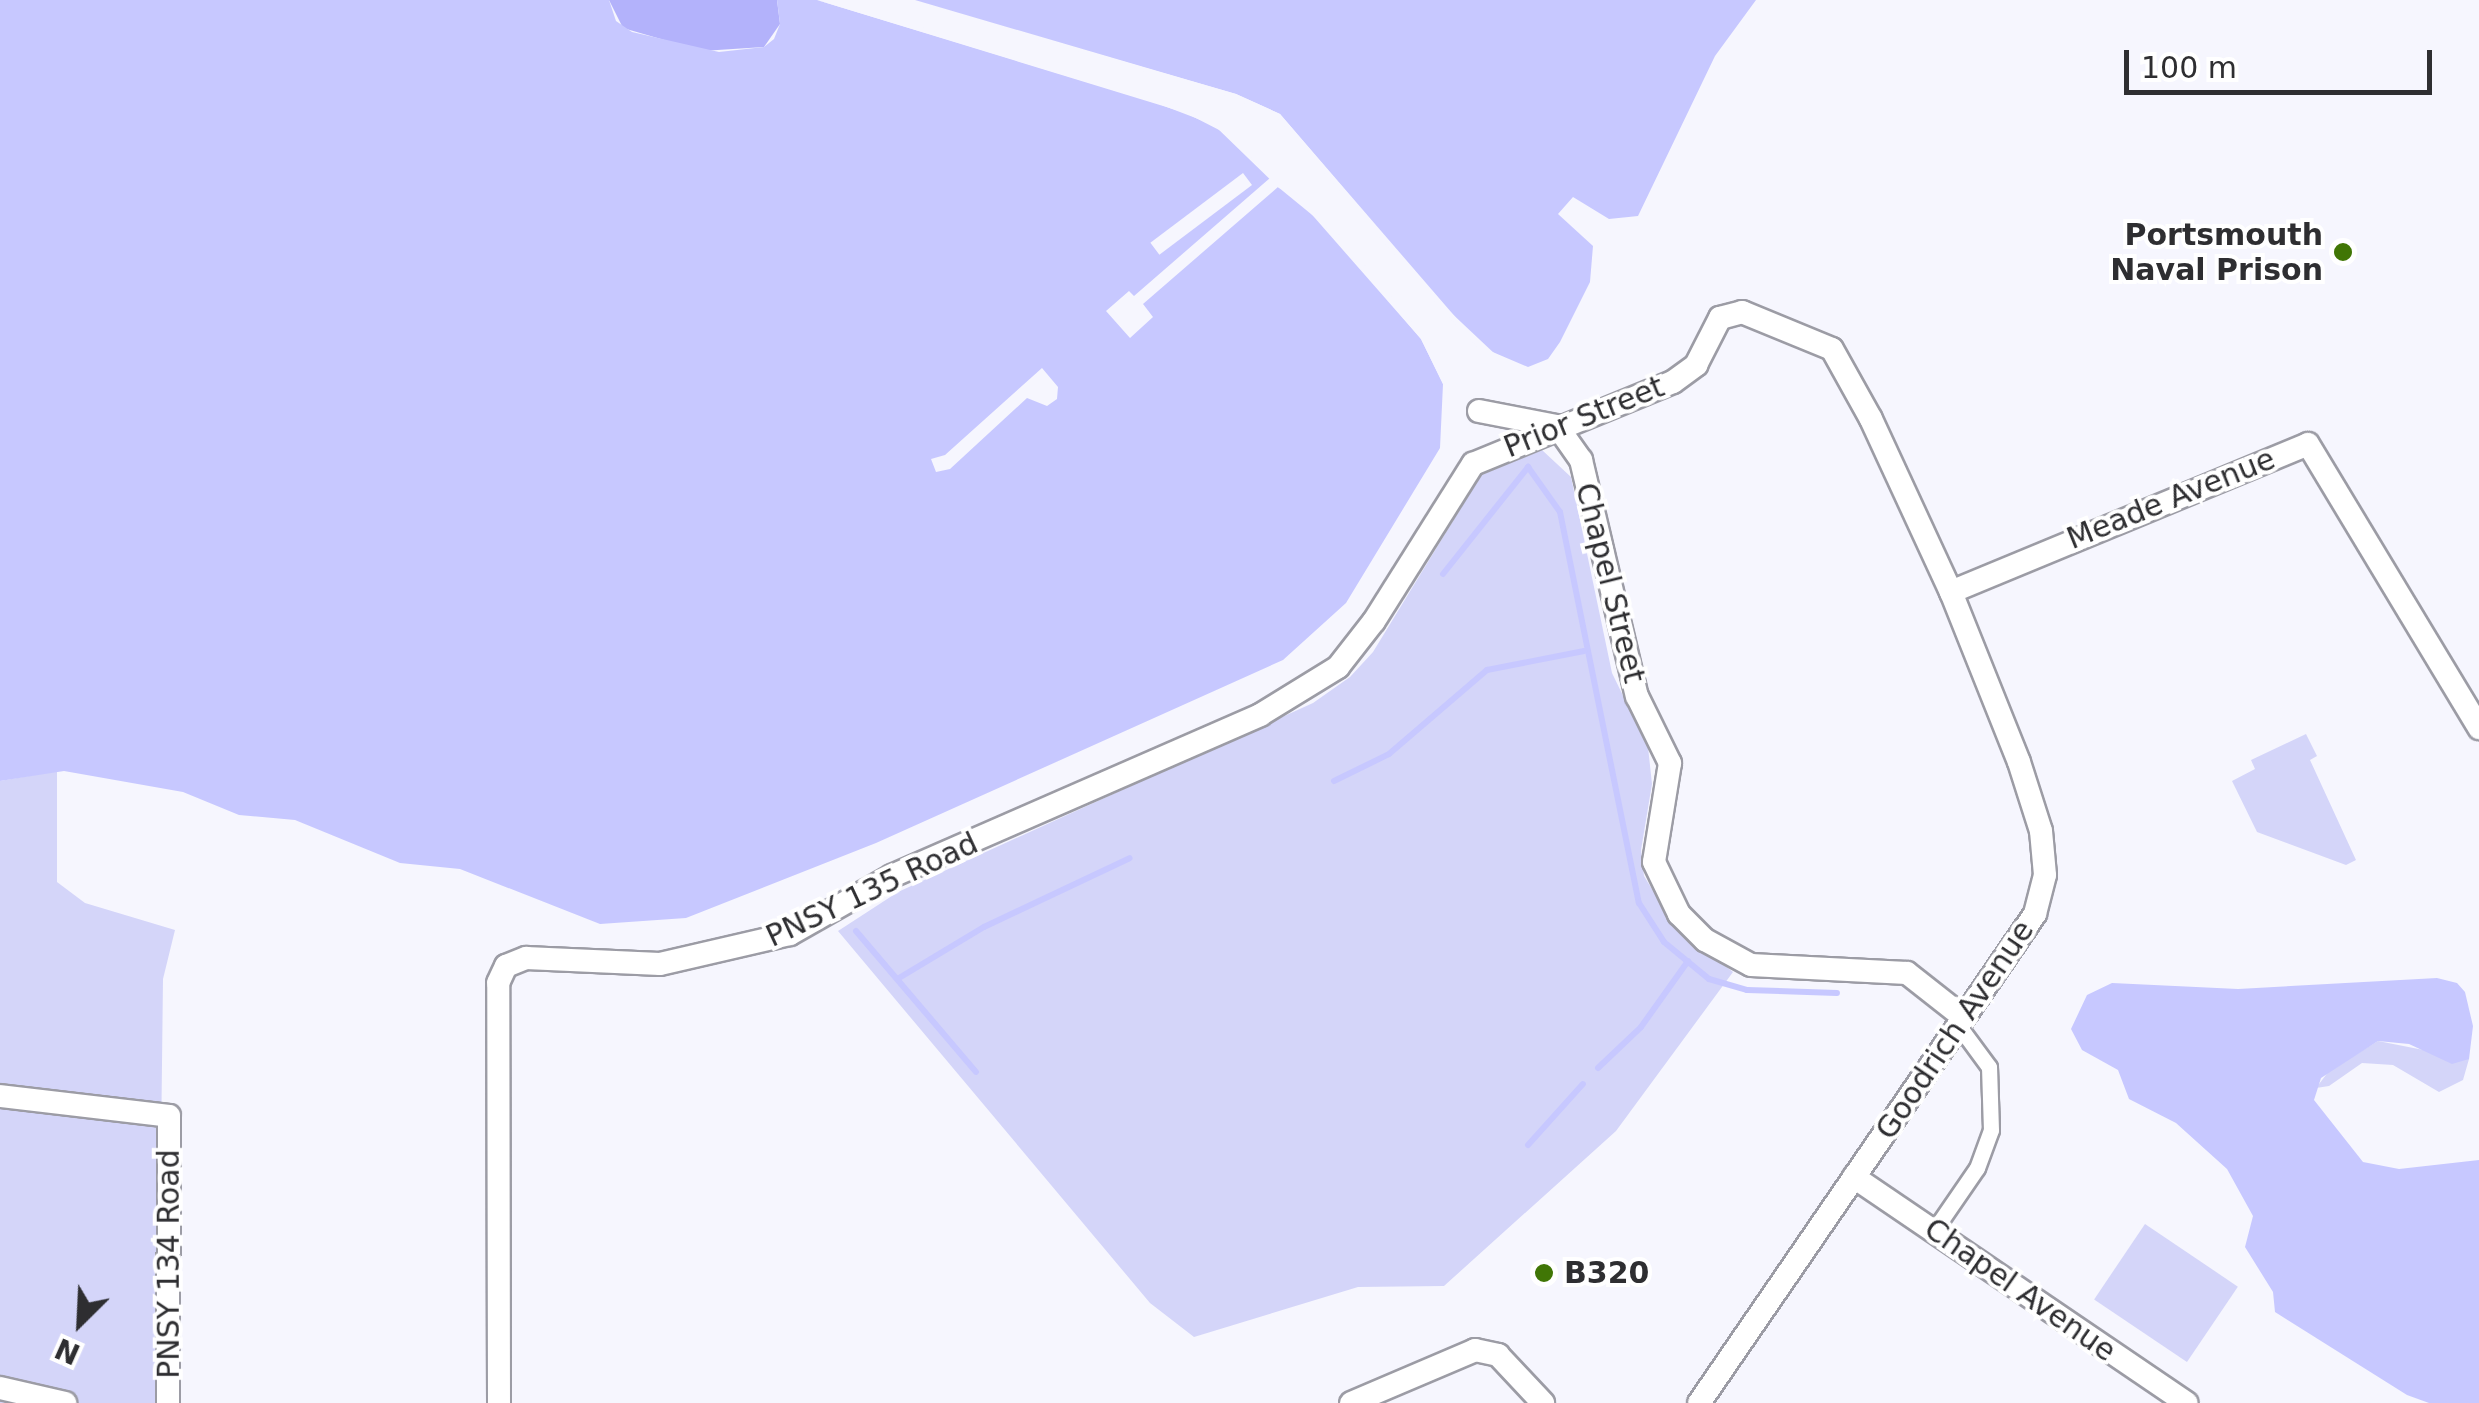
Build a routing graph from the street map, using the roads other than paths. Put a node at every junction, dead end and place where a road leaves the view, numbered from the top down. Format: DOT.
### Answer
graph roads {
  1 [pos="1832,350"];
  2 [pos="1480,411"];
  3 [pos="1557,426"];
  4 [pos="1474,464"];
  5 [pos="1951,592"];
  6 [pos="2479,728"];
  7 [pos="1961,1021"];
  8 [pos="0,1096"];
  9 [pos="1854,1177"];
  10 [pos="1935,1229"];
  11 [pos="0,1388"];
  12 [pos="65,1403"];
  13 [pos="168,1403"];
  14 [pos="498,1403"];
  15 [pos="1351,1403"];
  16 [pos="1543,1403"];
  17 [pos="1699,1403"];
  18 [pos="2186,1403"];
  1 -- 3 [label="street, Prior Street"];
  1 -- 5 [label="street, Goodrich Avenue"];
  2 -- 3 [label="street"];
  3 -- 4 [label="street, Prior Street"];
  3 -- 7 [label="street, Chapel Street"];
  4 -- 14 [label="street, PNSY 135 Road"];
  5 -- 6 [label="street, Meade Avenue"];
  5 -- 7 [label="street, Goodrich Avenue"];
  7 -- 9 [label="street, Goodrich Avenue"];
  7 -- 10 [label="street"];
  8 -- 13 [label="street, PNSY 134 Road"];
  9 -- 10 [label="street, Chapel Avenue"];
  9 -- 17 [label="street, Goodrich Avenue"];
  10 -- 18 [label="street, Chapel Avenue"];
  11 -- 12 [label="street"];
  15 -- 16 [label="street"];
}
